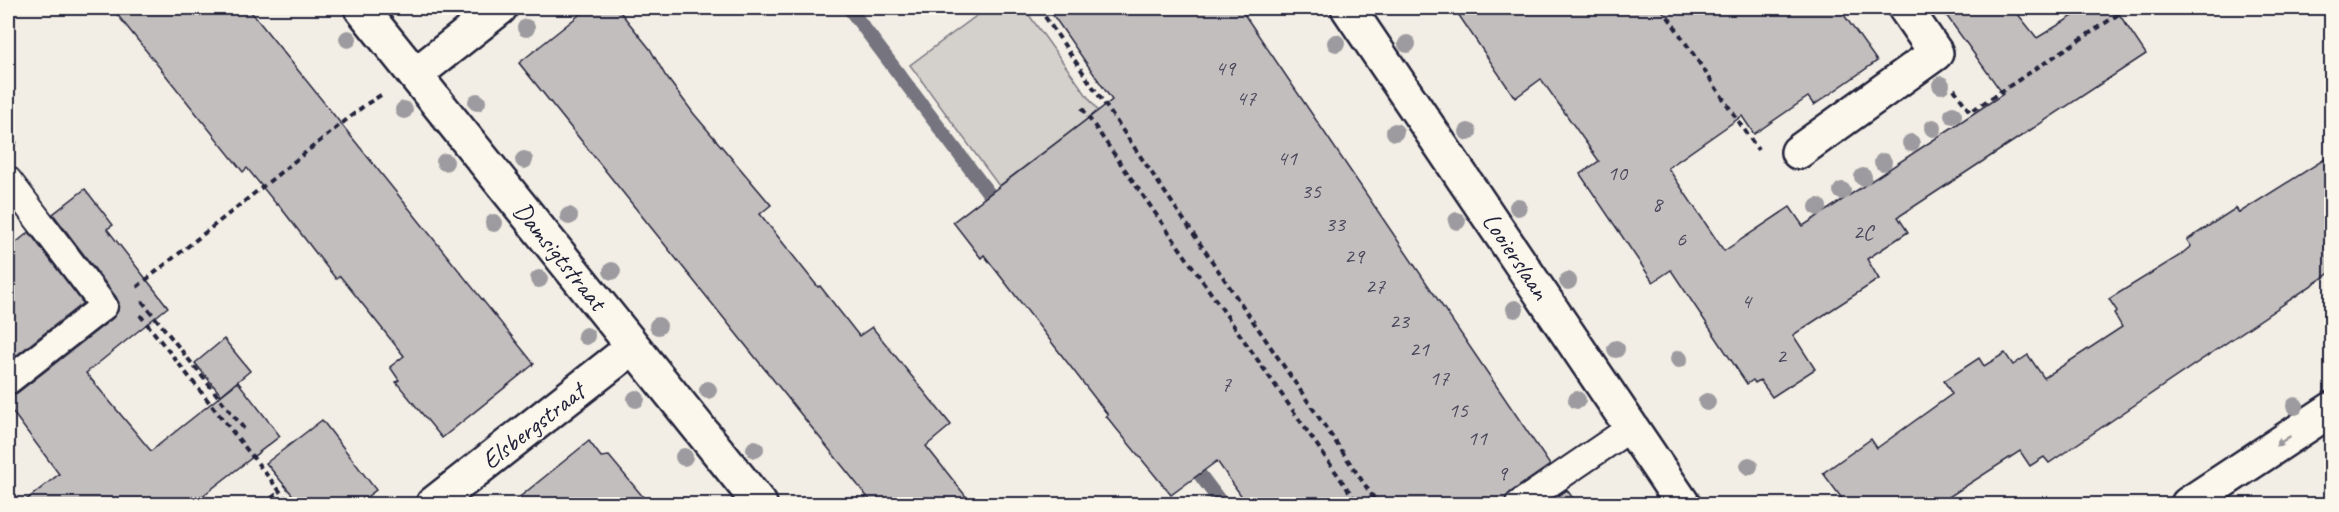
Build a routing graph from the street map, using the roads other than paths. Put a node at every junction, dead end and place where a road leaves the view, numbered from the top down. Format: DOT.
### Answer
graph roads {
  1 [pos="361,8"];
  2 [pos="500,8"];
  3 [pos="1348,8"];
  4 [pos="1905,8"];
  5 [pos="415,75"];
  6 [pos="1798,152"];
  7 [pos="8,180"];
  8 [pos="633,347"];
  9 [pos="8,381"];
  10 [pos="2331,409"];
  11 [pos="1632,427"];
  12 [pos="433,504"];
  13 [pos="760,504"];
  14 [pos="1520,504"];
  15 [pos="1683,504"];
  16 [pos="2188,504"];
  1 -- 5 [label="street, Damsigtstraat"];
  2 -- 5 [label="street"];
  3 -- 11 [label="street, Looierslaan"];
  4 -- 6 [label="street"];
  5 -- 8 [label="street, Damsigtstraat"];
  7 -- 9 [label="lane"];
  8 -- 12 [label="street, Elsbergstraat"];
  8 -- 13 [label="street, Damsigtstraat"];
  10 -- 16 [label="street, one-way"];
  11 -- 14 [label="lane"];
  11 -- 15 [label="street, Looierslaan"];
}
